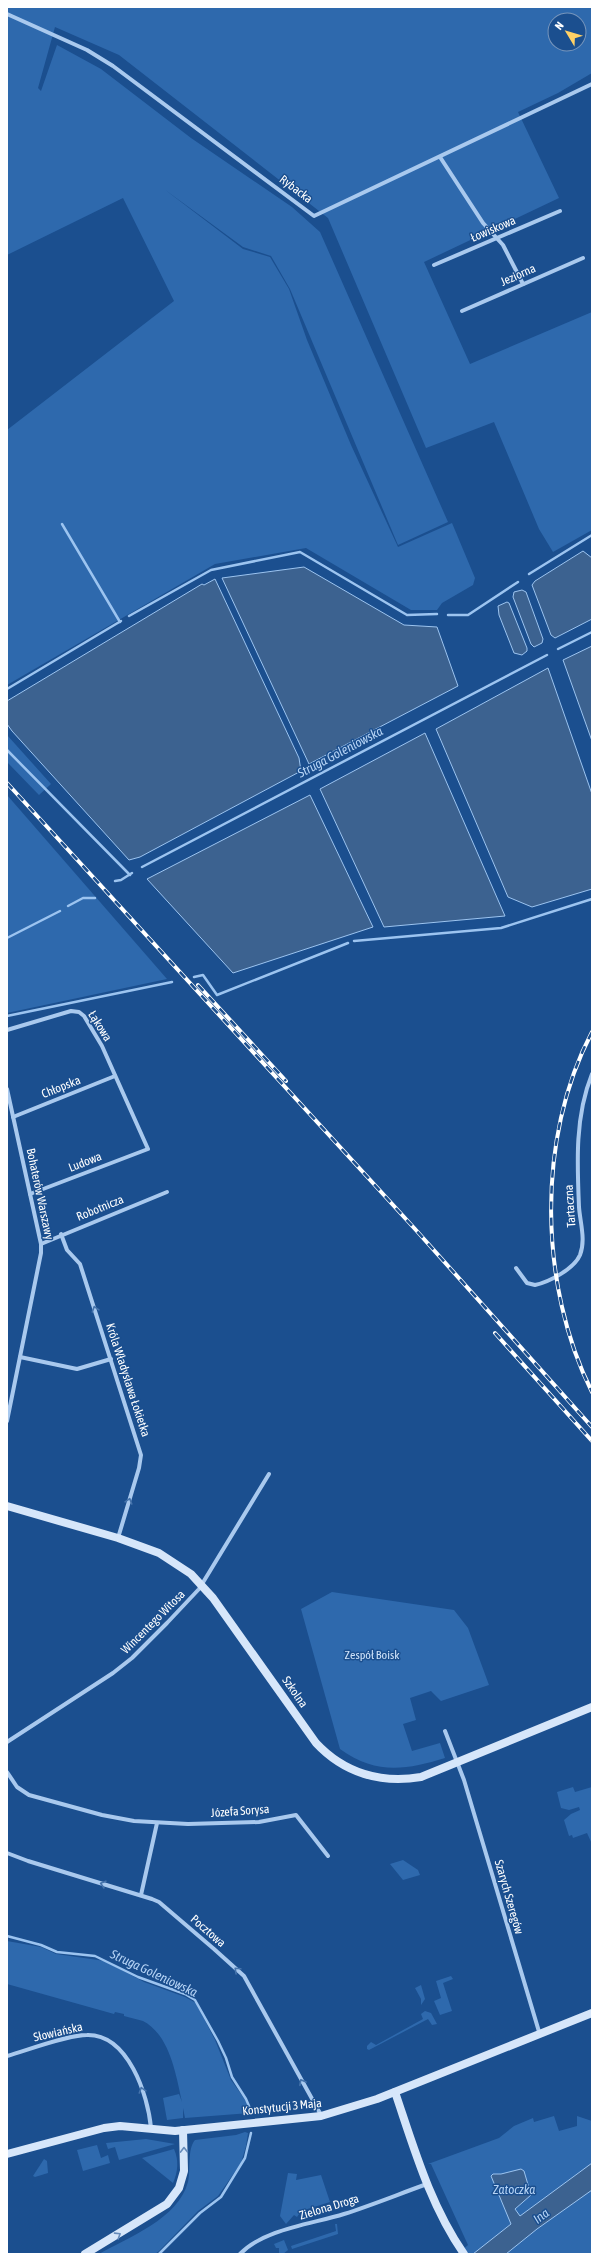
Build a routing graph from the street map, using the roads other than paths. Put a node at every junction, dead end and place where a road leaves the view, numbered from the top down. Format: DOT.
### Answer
graph roads {
  1 [pos="7,14"];
  2 [pos="592,84"];
  3 [pos="440,157"];
  4 [pos="560,211"];
  5 [pos="496,239"];
  6 [pos="583,258"];
  7 [pos="434,265"];
  8 [pos="523,284"];
  9 [pos="462,311"];
  10 [pos="7,1030"];
  11 [pos="592,1074"];
  12 [pos="115,1076"];
  13 [pos="7,1089"];
  14 [pos="13,1117"];
  15 [pos="167,1192"];
  16 [pos="30,1194"];
  17 [pos="61,1234"];
  18 [pos="41,1244"];
  19 [pos="516,1268"];
  20 [pos="20,1357"];
  21 [pos="111,1359"];
  22 [pos="7,1421"];
  23 [pos="269,1474"];
  24 [pos="7,1506"];
  25 [pos="118,1538"];
  26 [pos="201,1584"];
  27 [pos="592,1707"];
  28 [pos="445,1731"];
  29 [pos="7,1742"];
  30 [pos="457,1764"];
  31 [pos="7,1772"];
  32 [pos="157,1823"];
  33 [pos="7,1853"];
  34 [pos="328,1856"];
  35 [pos="141,1895"];
  36 [pos="592,2013"];
  37 [pos="540,2035"];
  38 [pos="7,2056"];
  39 [pos="395,2092"];
  40 [pos="321,2116"];
  41 [pos="151,2128"];
  42 [pos="182,2130"];
  43 [pos="7,2154"];
  44 [pos="427,2184"];
  45 [pos="463,2253"];
  46 [pos="85,2254"];
  47 [pos="240,2254"];
  1 -- 3 [label="street, Rybacka"];
  2 -- 3 [label="street, Rybacka"];
  3 -- 5 [label="street"];
  4 -- 5 [label="street, Łowiskowa"];
  5 -- 7 [label="street, Łowiskowa"];
  5 -- 8 [label="street"];
  6 -- 8 [label="street, Jeziorna"];
  8 -- 9 [label="street, Jeziorna"];
  10 -- 12 [label="street, Łąkowa"];
  11 -- 19 [label="street, Tartaczna"];
  12 -- 14 [label="street, Chłopska"];
  12 -- 16 [label="street, Ludowa"];
  13 -- 14 [label="street, Bohaterów Warszawy"];
  14 -- 16 [label="street, Bohaterów Warszawy"];
  15 -- 17 [label="street, Robotnicza"];
  16 -- 18 [label="street, Bohaterów Warszawy"];
  17 -- 18 [label="street, Robotnicza"];
  21 -- 17 [label="street, Króla Władysława Łokietka, one-way"];
  18 -- 20 [label="street, Bohaterów Warszawy"];
  20 -- 21 [label="street"];
  20 -- 22 [label="street, Bohaterów Warszawy"];
  25 -- 21 [label="street, Króla Władysława Łokietka, one-way"];
  23 -- 26 [label="street, Wincentego Witosa"];
  24 -- 25 [label="street, Szkolna"];
  25 -- 26 [label="street, Szkolna"];
  26 -- 29 [label="street, Wincentego Witosa"];
  26 -- 30 [label="street, Szkolna"];
  27 -- 30 [label="street, Szkolna"];
  28 -- 30 [label="street, Szarych Szeregów"];
  30 -- 37 [label="street, Szarych Szeregów"];
  31 -- 32 [label="street, Józefa Sorysa"];
  32 -- 34 [label="street, Józefa Sorysa"];
  32 -- 35 [label="street"];
  35 -- 33 [label="street, Pocztowa, one-way"];
  40 -- 35 [label="street, Pocztowa, one-way"];
  36 -- 37 [label="street, Konstytucji 3 Maja"];
  37 -- 39 [label="street, Konstytucji 3 Maja"];
  41 -- 38 [label="street, Słowiańska, one-way"];
  39 -- 40 [label="street, Konstytucji 3 Maja"];
  39 -- 44 [label="street"];
  40 -- 42 [label="street, Konstytucji 3 Maja"];
  41 -- 42 [label="street, Konstytucji 3 Maja"];
  41 -- 43 [label="street, Konstytucji 3 Maja"];
  46 -- 42 [label="street, one-way"];
  44 -- 45 [label="street"];
  44 -- 47 [label="street, Zielona Droga"];
}
